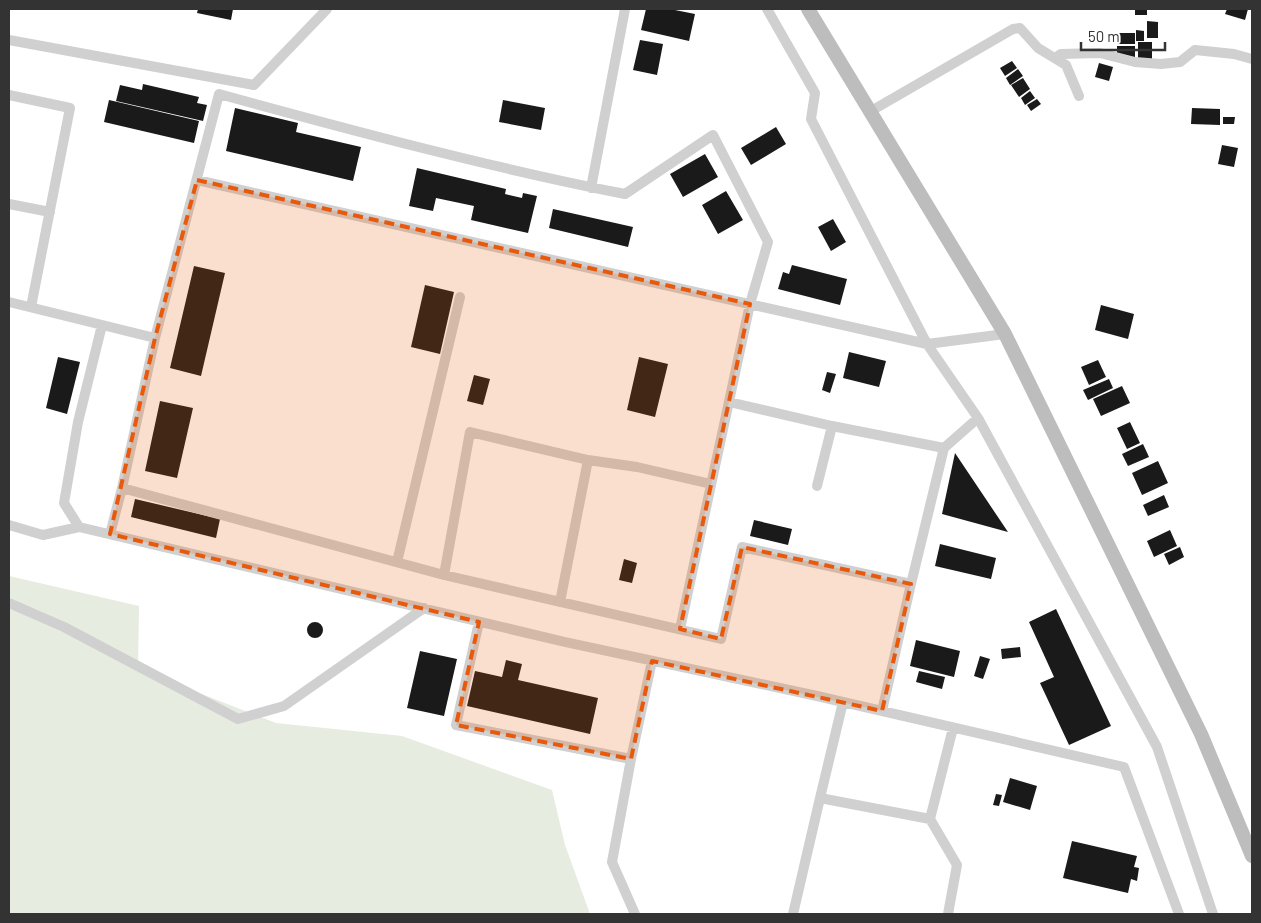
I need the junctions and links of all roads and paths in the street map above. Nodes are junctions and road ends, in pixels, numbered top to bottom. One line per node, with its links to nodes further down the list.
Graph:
1 (327, 9): 5 (street)
2 (625, 9): 12 (street)
3 (767, 9): 22 (street)
4 (808, 9): 10 (street)
5 (9, 40)
6 (1055, 58): 7 (street); 9 (street); 10 (street)
7 (1252, 59)
8 (9, 96): 14 (street)
9 (1079, 96)
10 (871, 111): 20 (street)
11 (197, 180): 12 (street); 17 (street); 21 (street)
12 (590, 188): 17 (street)
13 (9, 204): 14 (street)
14 (50, 212): 18 (street)
15 (460, 297): 34 (street)
16 (9, 302): 18 (street)
17 (750, 304): 22 (street); 23 (street)
18 (31, 307): 19 (street)
19 (102, 324): 21 (street); 32 (street)
20 (1005, 334): 22 (street); 49 (street)
21 (155, 338): 30 (street)
22 (927, 344): 24 (street)
23 (729, 402): 25 (street); 28 (street)
24 (978, 418): 26 (street); 54 (street)
25 (832, 426): 26 (street); 29 (street)
26 (944, 448): 36 (street)
27 (588, 460): 28 (street); 35 (street); 38 (street)
28 (712, 484): 41 (street)
29 (817, 486)
30 (122, 488): 33 (street); 34 (street)
31 (9, 525): 32 (street)
32 (79, 527): 33 (street)
33 (110, 534): 39 (street)
34 (397, 562): 35 (street)
35 (444, 575): 38 (street)
36 (911, 584): 41 (street); 44 (street)
37 (9, 602): 39 (street)
38 (560, 602): 41 (street)
39 (424, 608): 40 (street)
40 (480, 622): 42 (street); 46 (street)
41 (680, 630)
42 (652, 662): 43 (street); 46 (street)
43 (843, 702): 44 (street); 47 (street)
44 (882, 711): 45 (street)
45 (953, 728): 48 (street); 53 (street)
46 (632, 760): 50 (street)
47 (820, 798): 48 (street); 51 (street)
48 (930, 819): 52 (street)
49 (1252, 856)
50 (635, 914)
51 (793, 914)
52 (948, 914)
53 (1179, 914)
54 (1213, 914)

